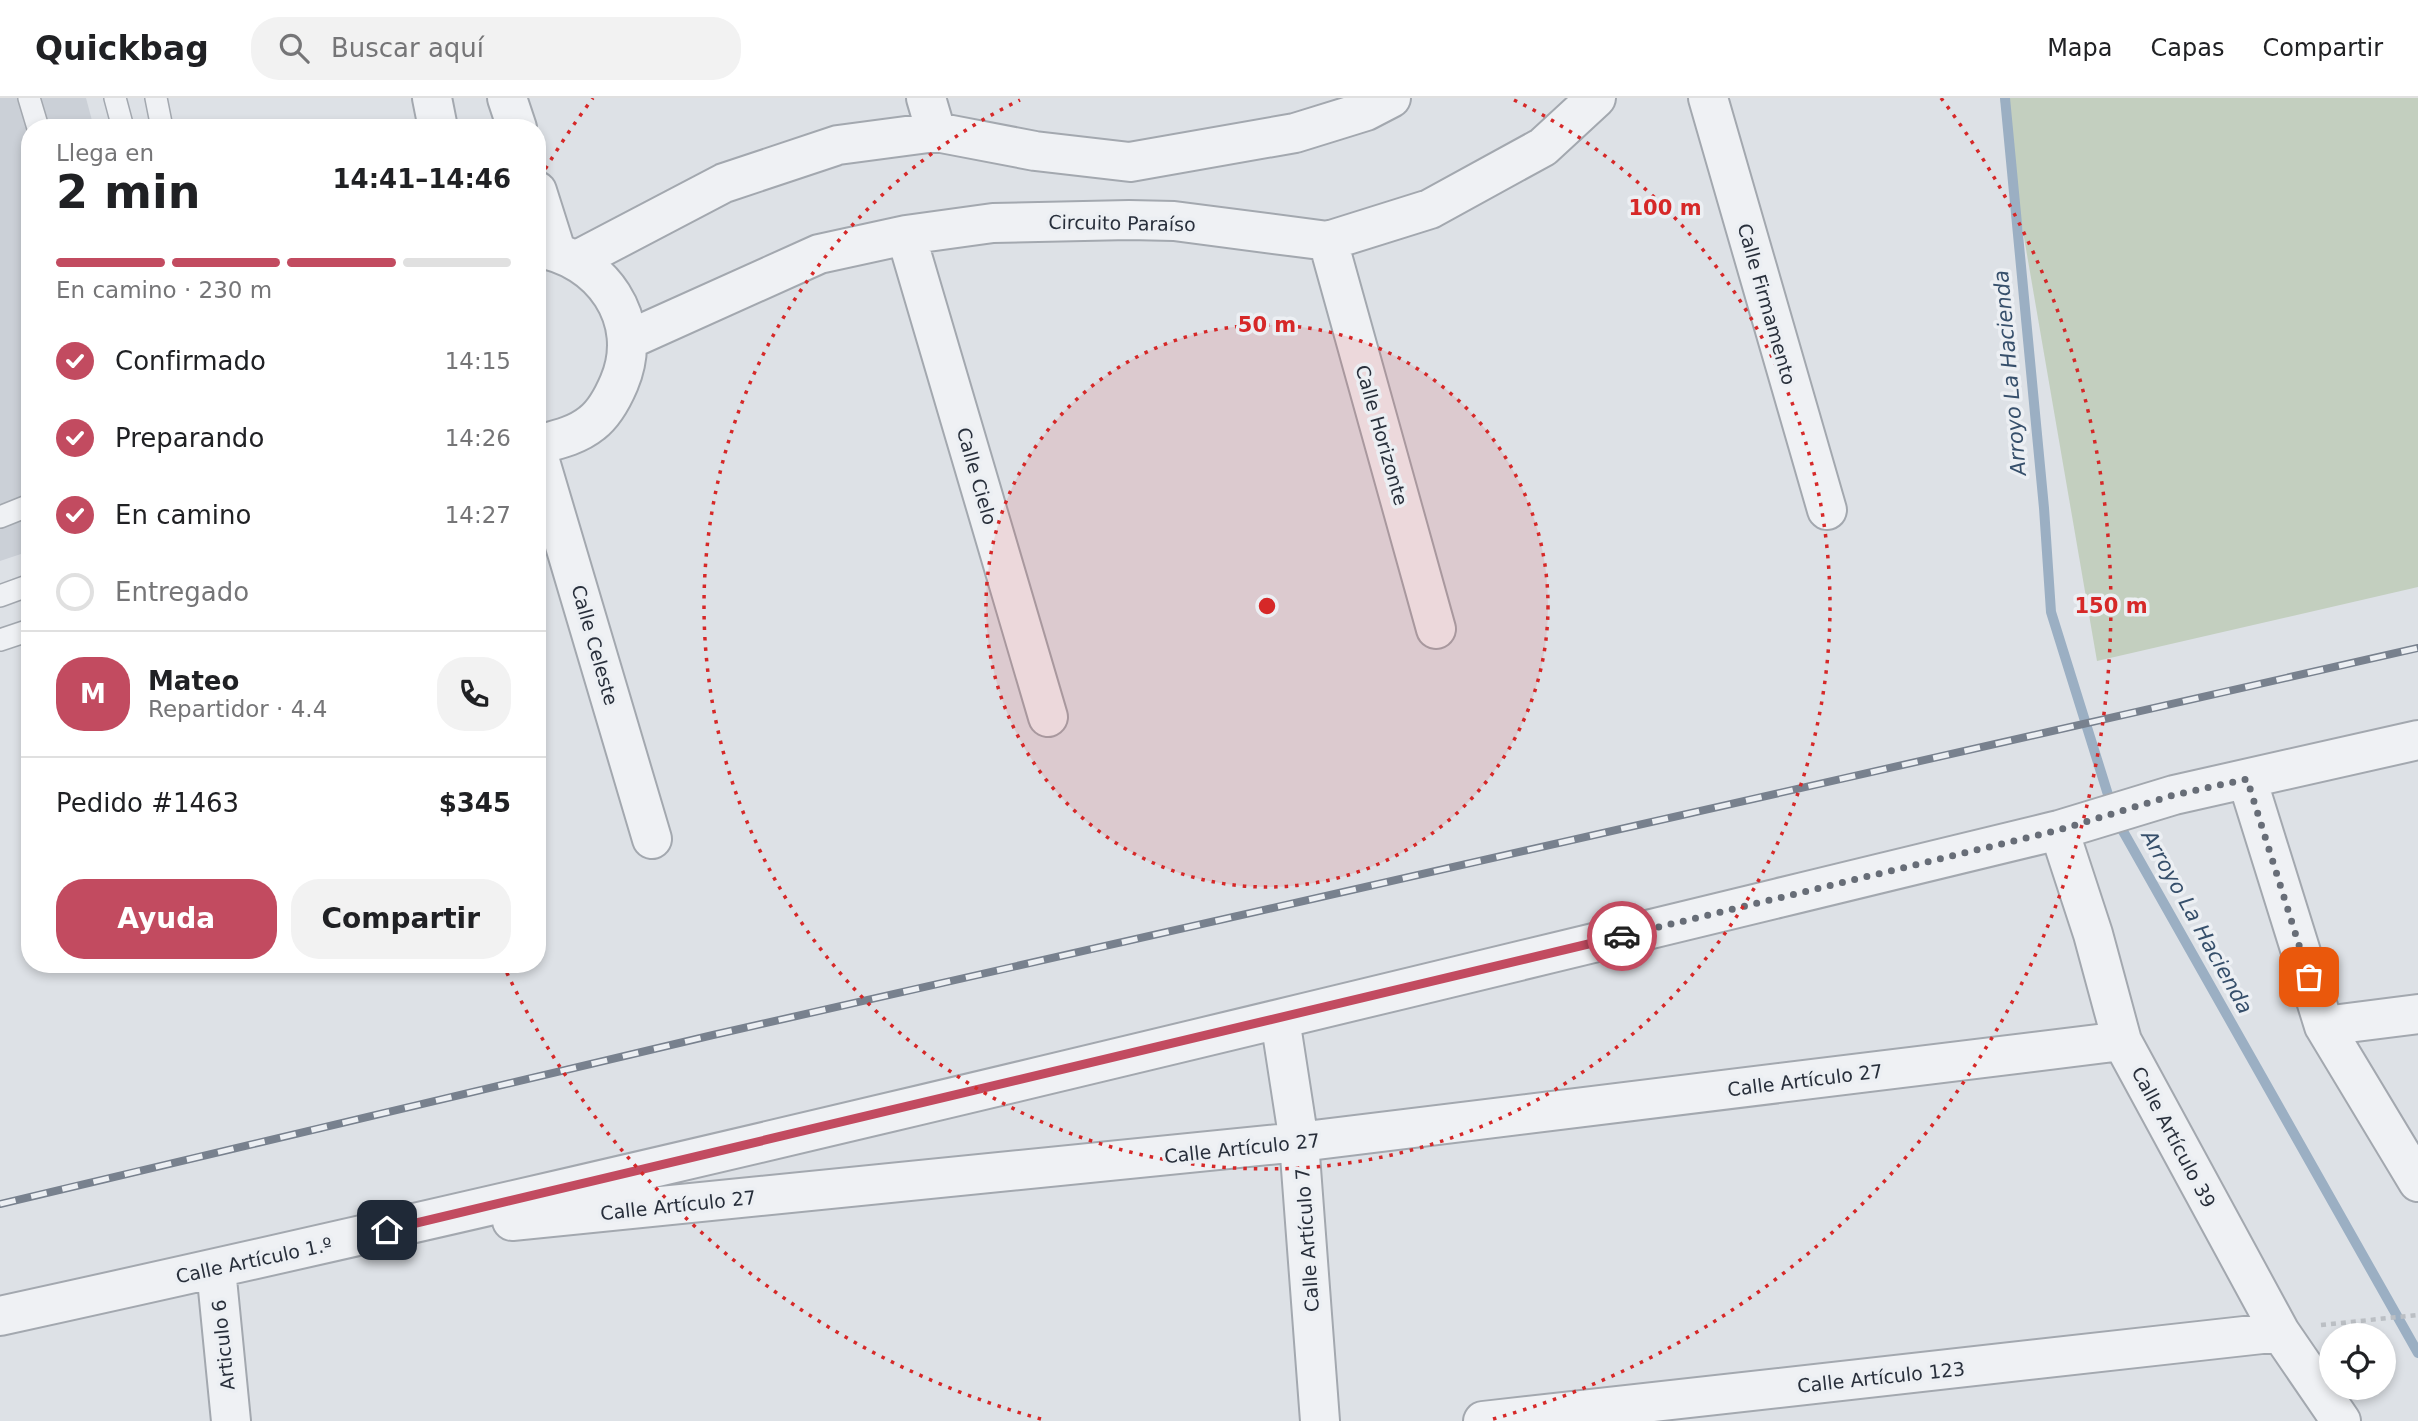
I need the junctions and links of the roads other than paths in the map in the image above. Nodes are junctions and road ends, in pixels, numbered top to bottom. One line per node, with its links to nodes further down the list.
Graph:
1 (29, 98): 10 (lane)
2 (115, 98): 11 (lane)
3 (156, 98): 12 (lane)
4 (432, 98): 13 (street)
5 (508, 98): 14 (street)
6 (1596, 98): 19 (street, Circuito Paraíso)
7 (1707, 98): 25 (street, Calle Firmamento)
8 (1373, 102): 15 (street)
9 (931, 115): 15 (street); 20 (street)
10 (35, 119)
11 (121, 119)
12 (160, 119)
13 (436, 119)
14 (514, 119)
15 (1130, 162): 17 (street)
16 (546, 219): 20 (street)
17 (1129, 220): 18 (street, Circuito Paraíso); 19 (street, Circuito Paraíso)
18 (906, 235): 21 (street, Circuito Paraíso); 32 (street, Calle Cielo)
19 (1328, 241): 29 (street, Calle Horizonte)
20 (557, 253): 21 (street)
21 (628, 340): 22 (street)
22 (546, 443)
23 (546, 481): 36 (street, Calle Celeste)
24 (21, 509): 26 (lane)
25 (1827, 510)
26 (0, 517)
27 (21, 588): 28 (lane)
28 (0, 596)
29 (1436, 629)
30 (21, 633): 31 (lane)
31 (0, 640)
32 (1048, 717)
33 (2418, 740): 34 (street, Calle Artículo 1.º)
34 (2247, 779): 35 (street, Calle Artículo 1.º); 39 (street)
35 (2076, 825): 38 (street, Calle Artículo 1.º); 40 (street, Calle Artículo 39)
36 (652, 839)
37 (2418, 1014): 39 (street)
38 (1280, 1019): 41 (street, Calle Artículo 7); 43 (street, Calle Artículo 1.º)
39 (2325, 1026): 42 (street)
40 (2122, 1041): 41 (street, Calle Artículo 27); 46 (street, Calle Artículo 39)
41 (1299, 1142): 43 (street, Calle Artículo 27); 48 (street, Calle Artículo 7)
42 (2418, 1182)
43 (360, 1237): 44 (street, Calle Artículo 1.º)
44 (216, 1269): 45 (street, Calle Artículo 1.º); 47 (street, Articulo 6)
45 (0, 1316)
46 (2296, 1329): 49 (street, Calle Artículo 123); 50 (street, Calle Artículo 39)
47 (230, 1421)
48 (1320, 1421)
49 (1483, 1421)
50 (2341, 1421)

